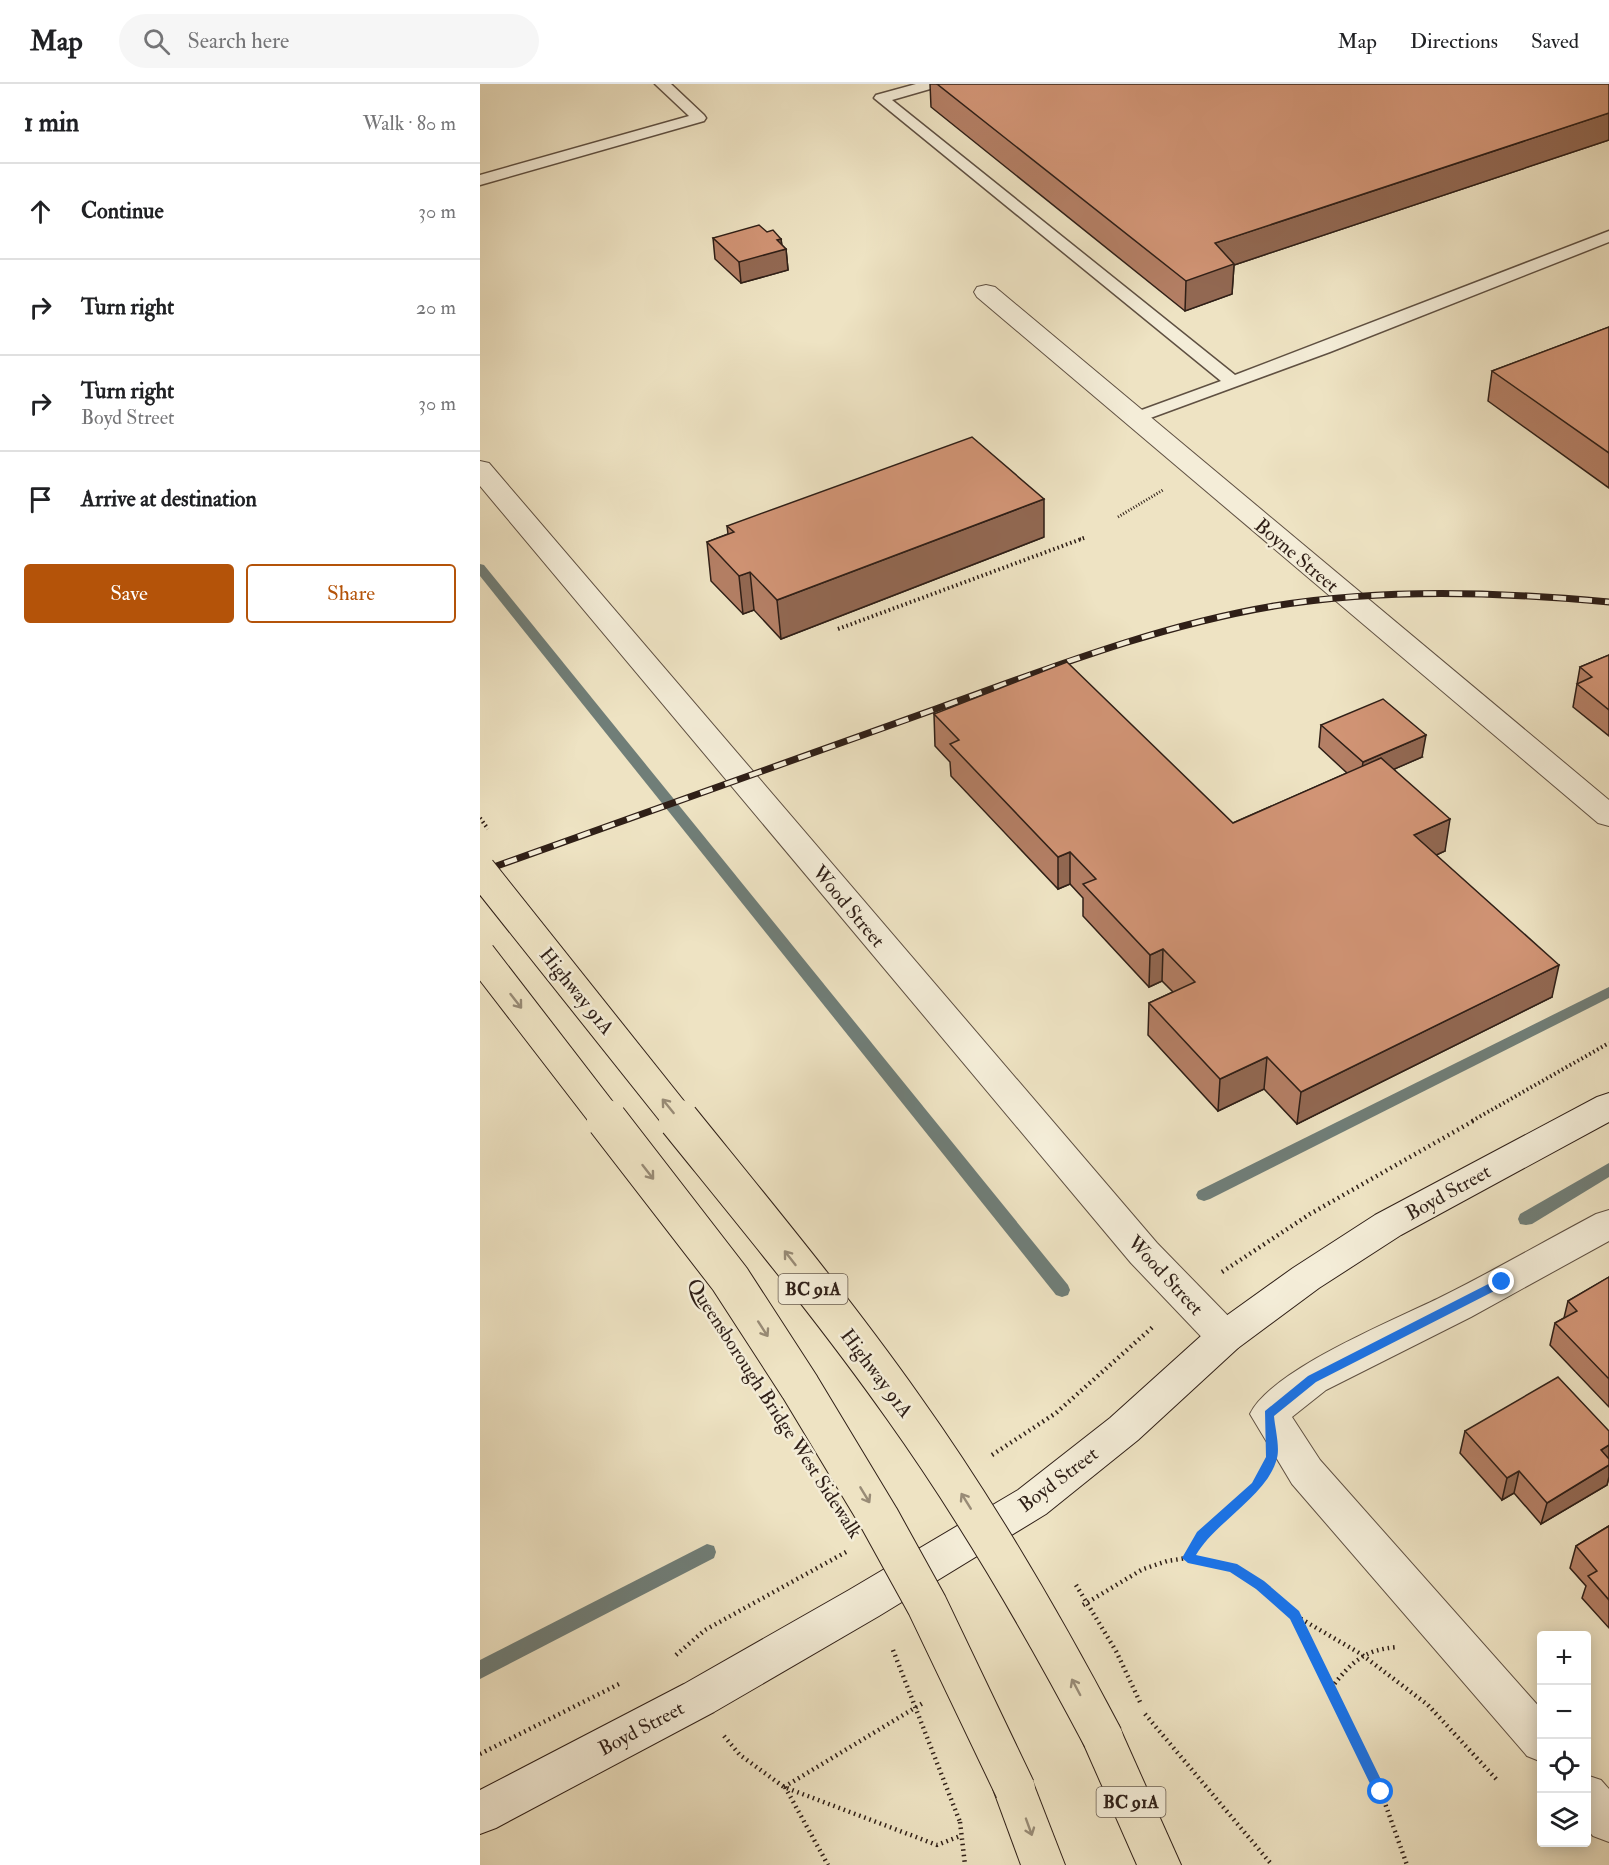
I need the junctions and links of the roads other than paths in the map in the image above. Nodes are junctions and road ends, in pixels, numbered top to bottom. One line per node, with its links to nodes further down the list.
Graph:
1 (687, 84): 3 (lane)
2 (932, 84): 7 (lane)
3 (665, 87): 4 (lane)
4 (480, 180)
5 (1609, 236): 7 (lane)
6 (986, 292): 8 (street, Boyne Street)
7 (1233, 382): 8 (lane)
8 (1134, 419): 10 (street, Boyne Street)
9 (480, 469): 15 (street, Wood Street)
10 (1609, 816)
11 (480, 870): 21 (highway, Highway 91A / BC 91A, one-way to 11, bridge)
12 (480, 955): 20 (highway, BC 91A, one-way to 20, bridge)
13 (1609, 1106): 15 (street, Boyd Street)
14 (1609, 1224): 16 (street)
15 (1225, 1338): 18 (street, Boyd Street)
16 (1539, 1739)
17 (1591, 1800): 19 (street)
18 (480, 1814)
19 (1609, 1821)
20 (1042, 1865)
21 (1159, 1865)

